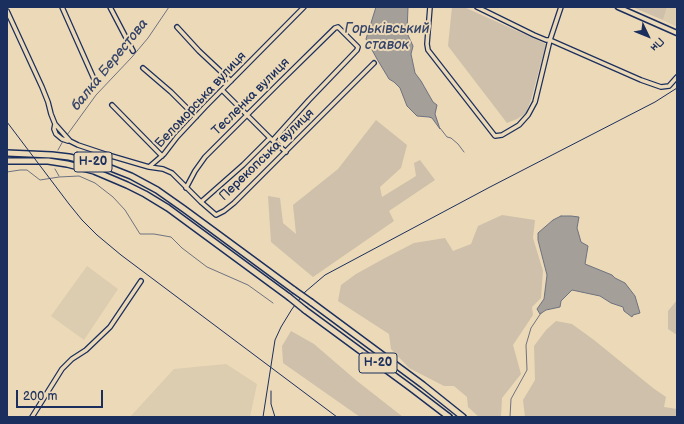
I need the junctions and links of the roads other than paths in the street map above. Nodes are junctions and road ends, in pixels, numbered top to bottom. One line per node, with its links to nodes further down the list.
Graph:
1 (62, 7): 16 (street)
2 (110, 7): 12 (street)
3 (304, 7): 17 (street, Беломорська вулиця)
4 (430, 7): 11 (street)
5 (477, 7): 11 (street)
6 (561, 7): 11 (street)
7 (618, 7): 10 (street)
8 (7, 11): 25 (street)
9 (177, 27): 17 (street)
10 (677, 33)
11 (550, 40): 15 (street)
12 (133, 51)
13 (374, 63): 23 (street, Перекопська вулиця)
14 (143, 68): 21 (street)
15 (677, 77)
16 (94, 79)
17 (231, 81): 18 (street, Беломорська вулиця)
18 (222, 90): 20 (street); 21 (street, Беломорська вулиця)
19 (112, 105): 26 (street)
20 (246, 116): 22 (street); 22 (street, Тесленка вулиця); 32 (street, Тесленка вулиця)
21 (196, 117): 26 (street, Беломорська вулиця)
22 (271, 139): 23 (street); 33 (street)
23 (286, 152): 33 (street, Перекопська вулиця)
24 (7, 153): 28 (main road, Н-20)
25 (108, 155): 28 (street); 29 (street)
26 (162, 156): 29 (street, Беломорська вулиця)
27 (7, 161): 31 (main road, Н-20)
28 (103, 165): 30 (main road, Н-20)
29 (148, 166): 32 (street, Перекопська вулиця)
30 (131, 176): 31 (main road); 37 (main road, Н-20, bridge)
31 (127, 185): 36 (main road, Н-20, bridge)
32 (186, 188): 33 (street, Перекопська вулиця)
33 (201, 202)
34 (141, 281): 35 (street)
35 (32, 417)
36 (449, 417)
37 (463, 417)

